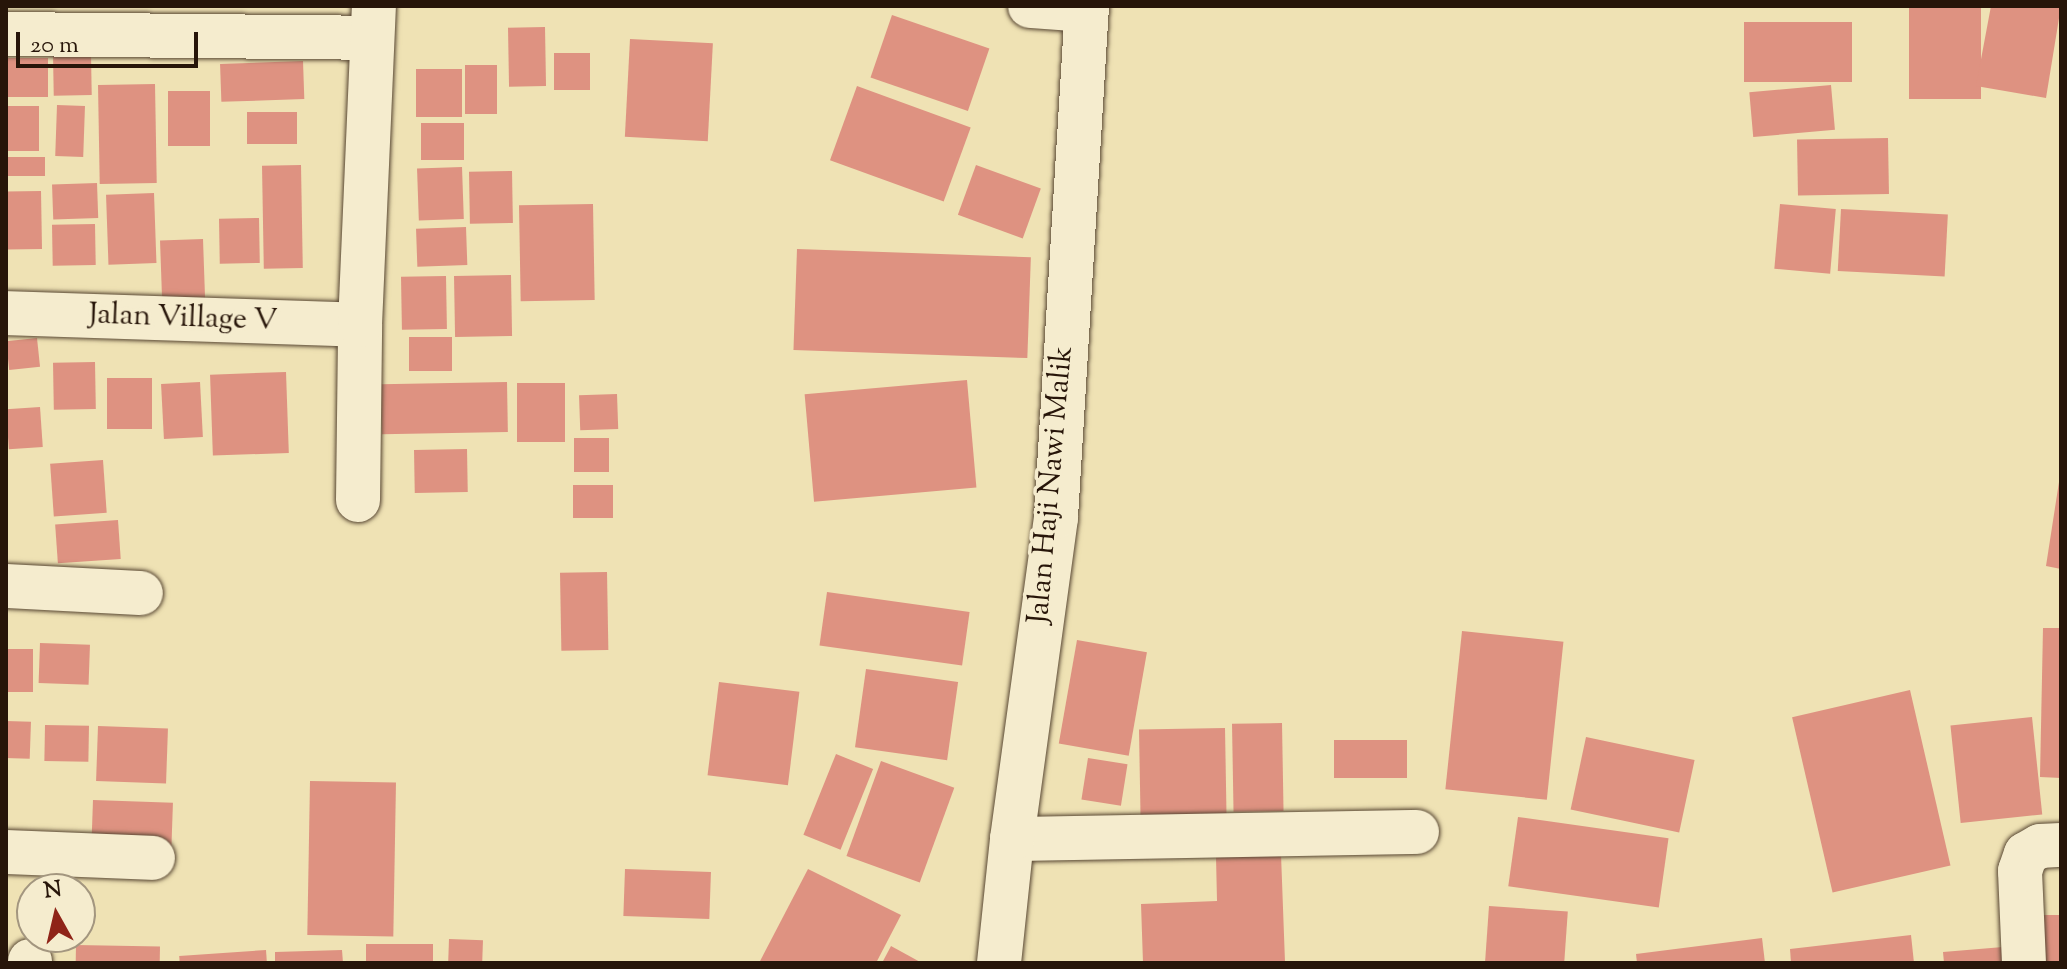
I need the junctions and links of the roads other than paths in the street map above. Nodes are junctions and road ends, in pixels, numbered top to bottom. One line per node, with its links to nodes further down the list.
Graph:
1 (1030, 6): 2 (street)
2 (1086, 8): 11 (street, Jalan Haji Nawi Malik)
3 (373, 22): 4 (street); 6 (street)
4 (6, 34)
5 (6, 313): 6 (street, Jalan Village V)
6 (360, 325): 7 (street)
7 (358, 500)
8 (6, 586): 9 (street)
9 (141, 593)
10 (1417, 832): 11 (street)
11 (1012, 839): 15 (street, Jalan Haji Nawi Malik)
12 (2061, 845): 16 (street)
13 (6, 852): 14 (street)
14 (153, 858)
15 (999, 963)
16 (2024, 963)

